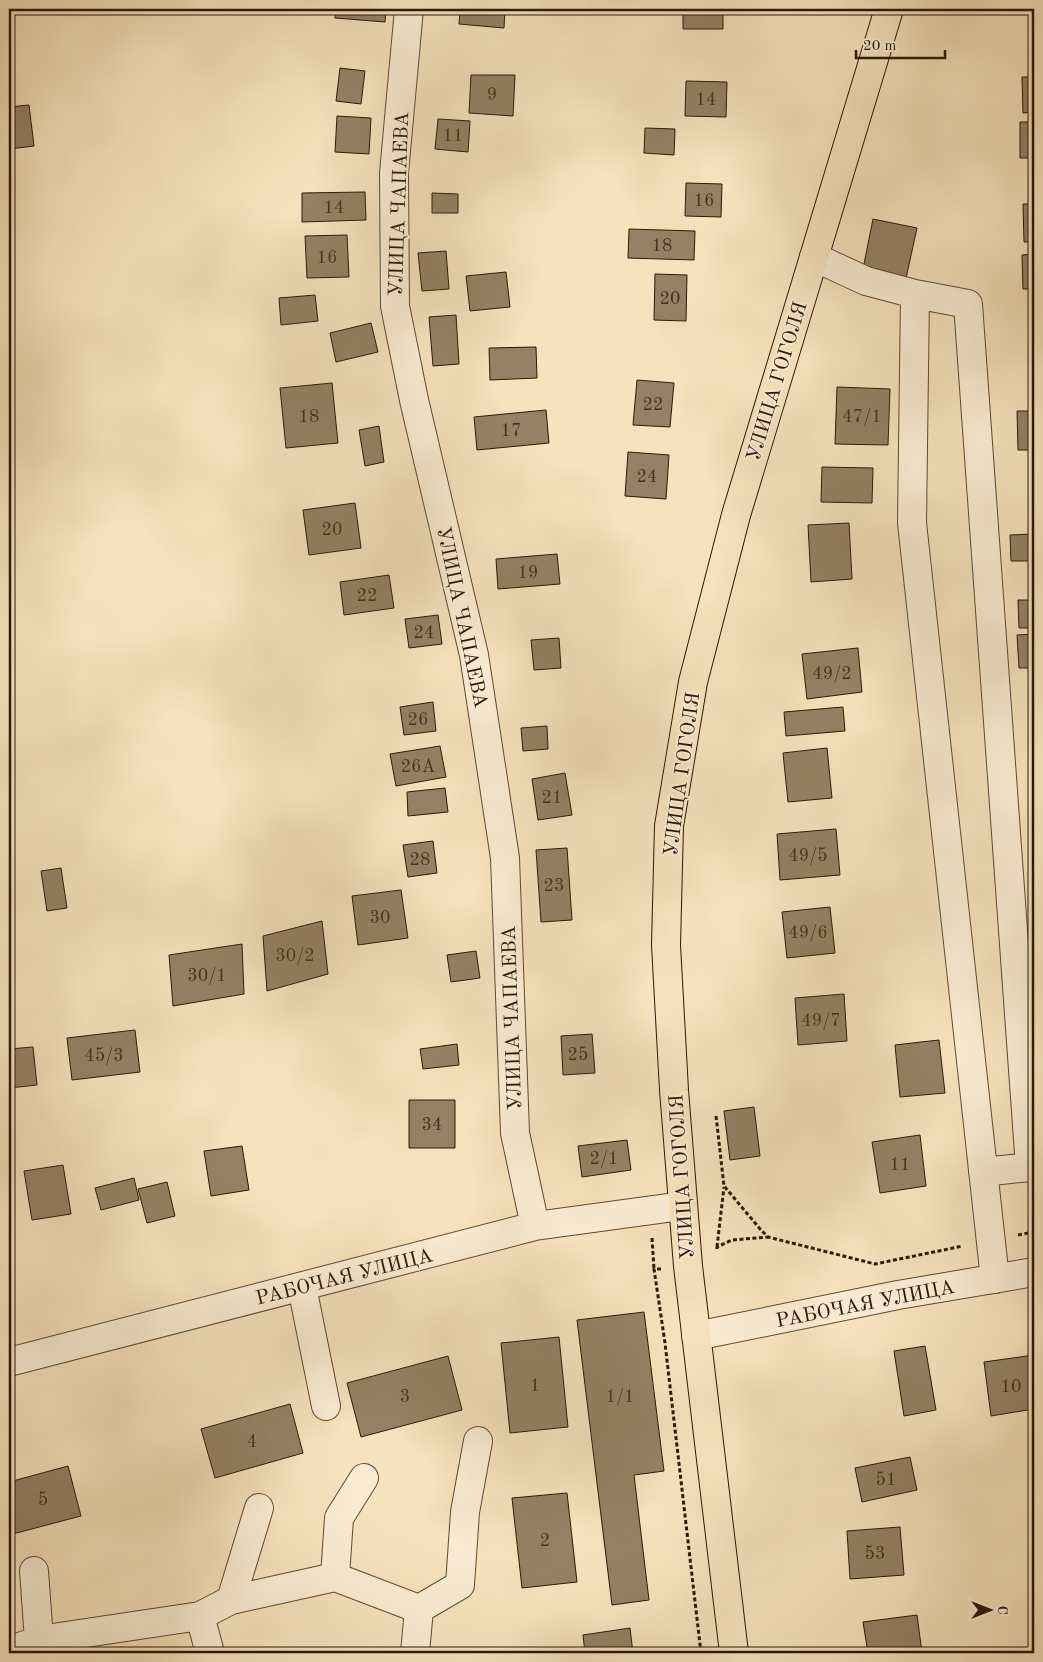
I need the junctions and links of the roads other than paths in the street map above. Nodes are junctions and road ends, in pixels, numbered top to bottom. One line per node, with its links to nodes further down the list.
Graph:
1 (409, 9): 7 (street, УЛИЦА ЧАПАЕВА)
2 (889, 9): 3 (main road, УЛИЦА ГОГОЛЯ)
3 (814, 257): 4 (street); 6 (main road, УЛИЦА ГОГОЛЯ)
4 (915, 294): 5 (street); 5 (street)
5 (983, 1172): 9 (street)
6 (682, 1206): 7 (street, РАБОЧАЯ УЛИЦА); 11 (main road, УЛИЦА ГОГОЛЯ)
7 (535, 1226): 10 (street, РАБОЧАЯ УЛИЦА)
8 (1034, 1272): 9 (street, РАБОЧАЯ УЛИЦА)
9 (995, 1279): 11 (street, РАБОЧАЯ УЛИЦА)
10 (302, 1287): 12 (street, РАБОЧАЯ УЛИЦА); 13 (street)
11 (696, 1336): 26 (main road, УЛИЦА ГОГОЛЯ)
12 (9, 1362)
13 (326, 1406)
14 (478, 1441): 20 (street)
15 (364, 1478): 18 (street)
16 (259, 1508): 19 (street)
17 (34, 1571): 22 (street)
18 (335, 1577): 19 (street); 20 (street)
19 (231, 1600): 21 (street)
20 (419, 1609): 25 (street)
21 (200, 1616): 22 (street); 24 (street)
22 (39, 1640): 23 (street)
23 (9, 1651)
24 (210, 1653)
25 (414, 1653)
26 (734, 1653)

